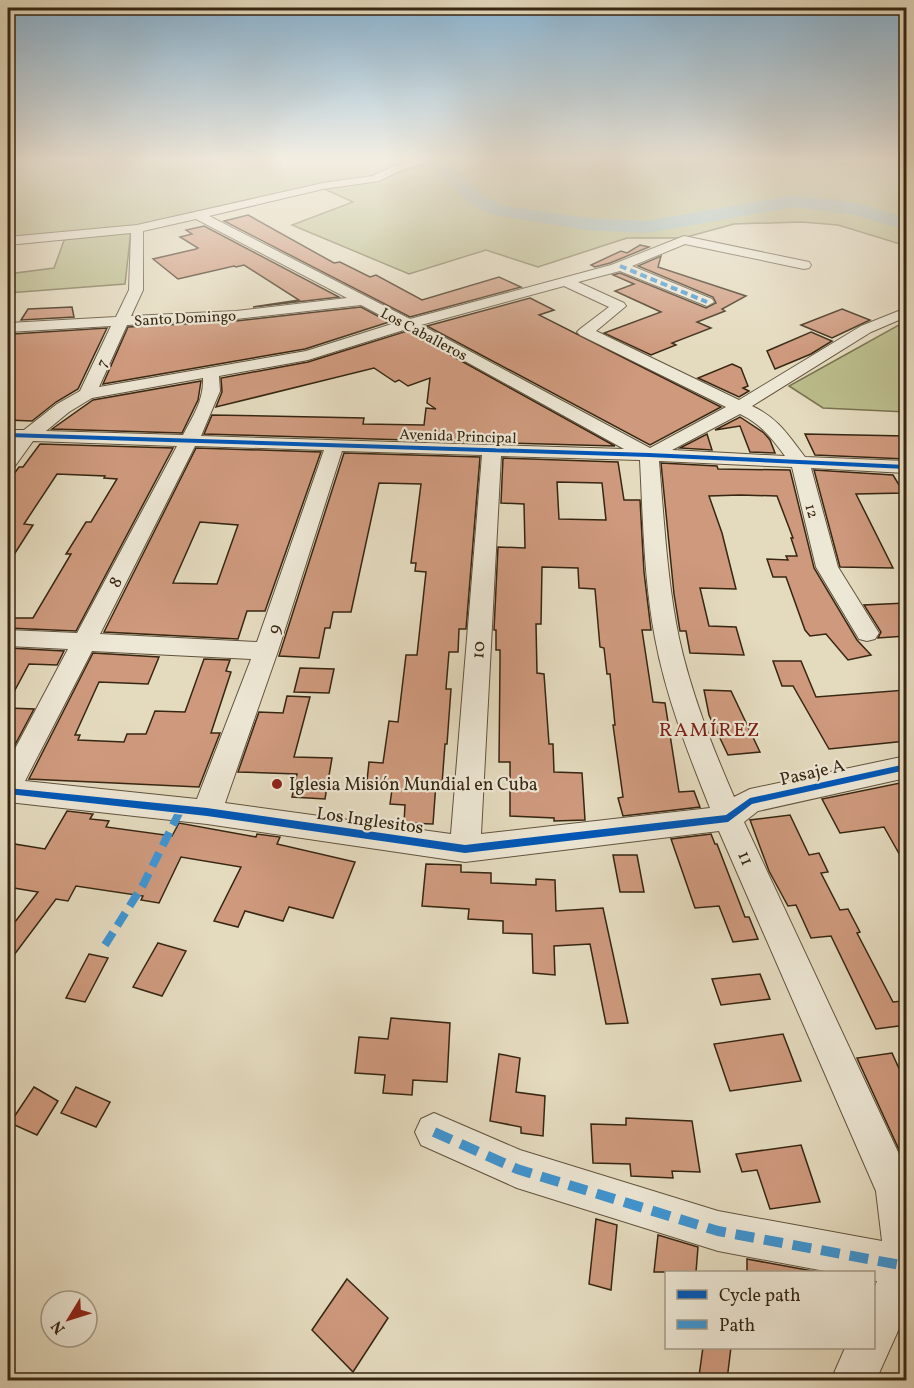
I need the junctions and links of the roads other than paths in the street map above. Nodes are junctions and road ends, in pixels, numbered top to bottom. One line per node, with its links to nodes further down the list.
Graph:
1 (164, 223): 3 (street)
2 (213, 223): 8 (street, Los Caballeros)
3 (137, 229): 4 (street); 11 (street, 7)
4 (8, 241)
5 (804, 265): 6 (street)
6 (620, 266): 7 (street); 9 (street)
7 (566, 282): 12 (street); 16 (street, 12)
8 (361, 301): 11 (street, Santo Domingo); 12 (street, Los Caballeros)
9 (707, 302)
10 (906, 312): 16 (street)
11 (122, 322): 13 (street, Santo Domingo); 15 (street, 7)
12 (408, 324): 14 (street); 22 (street, Los Caballeros)
13 (8, 327)
14 (211, 374): 15 (street); 19 (street, 8)
15 (87, 394): 18 (street)
16 (740, 407): 22 (street); 24 (street, 12)
17 (8, 435): 18 (street, Avenida Principal)
18 (28, 436): 19 (street, Avenida Principal); 23 (street)
19 (189, 440): 20 (street, Avenida Principal); 28 (street, 8)
20 (335, 444): 21 (street, Avenida Principal); 29 (street, 9)
21 (492, 451): 22 (street, Avenida Principal); 34 (street, 10)
22 (649, 455): 24 (street, Avenida Principal); 33 (street, 11)
23 (8, 462)
24 (800, 462): 25 (street, Avenida Principal); 26 (street, 12)
25 (906, 467)
26 (867, 633)
27 (8, 638): 28 (street)
28 (83, 641): 29 (street); 31 (street, 8)
29 (266, 651): 32 (street, 9)
30 (906, 767): 33 (street, Pasaje A)
31 (8, 789): 32 (street, Los Inglesitos)
32 (207, 812): 34 (street, Los Inglesitos)
33 (728, 818): 34 (street, Los Inglesitos); 36 (street, 11)
34 (465, 849)
35 (434, 1132): 37 (street)
36 (901, 1190): 37 (street, 11)
37 (906, 1260): 38 (street)
38 (875, 1332)
39 (867, 1349): 40 (street)
40 (853, 1380)

